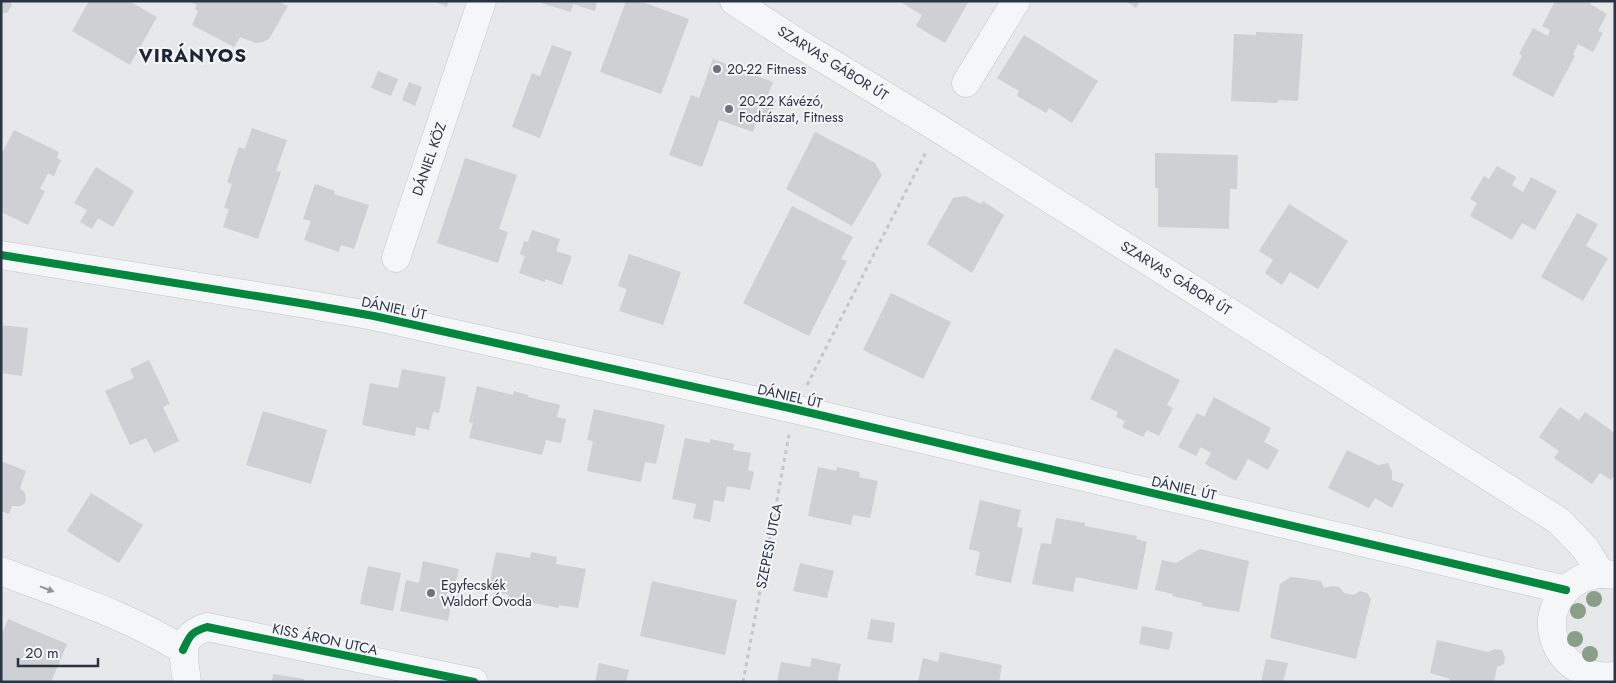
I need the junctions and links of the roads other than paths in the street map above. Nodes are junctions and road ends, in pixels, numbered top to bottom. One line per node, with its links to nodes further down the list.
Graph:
1 (482, 1): 6 (street, DÁNIEL KÖZ)
2 (734, 1): 8 (street, SZARVAS GÁBOR ÚT)
3 (1016, 1): 4 (street)
4 (966, 82)
5 (1, 255): 9 (street, DÁNIEL ÚT)
6 (396, 258)
7 (1, 571): 10 (street, one-way to 10)
8 (1608, 574): 9 (street)
9 (1566, 590): 11 (street)
10 (183, 650): 13 (street); 14 (street, KISS ÁRON UTCA)
11 (1565, 674): 12 (street)
12 (1615, 676)
13 (187, 682)
14 (474, 682)

